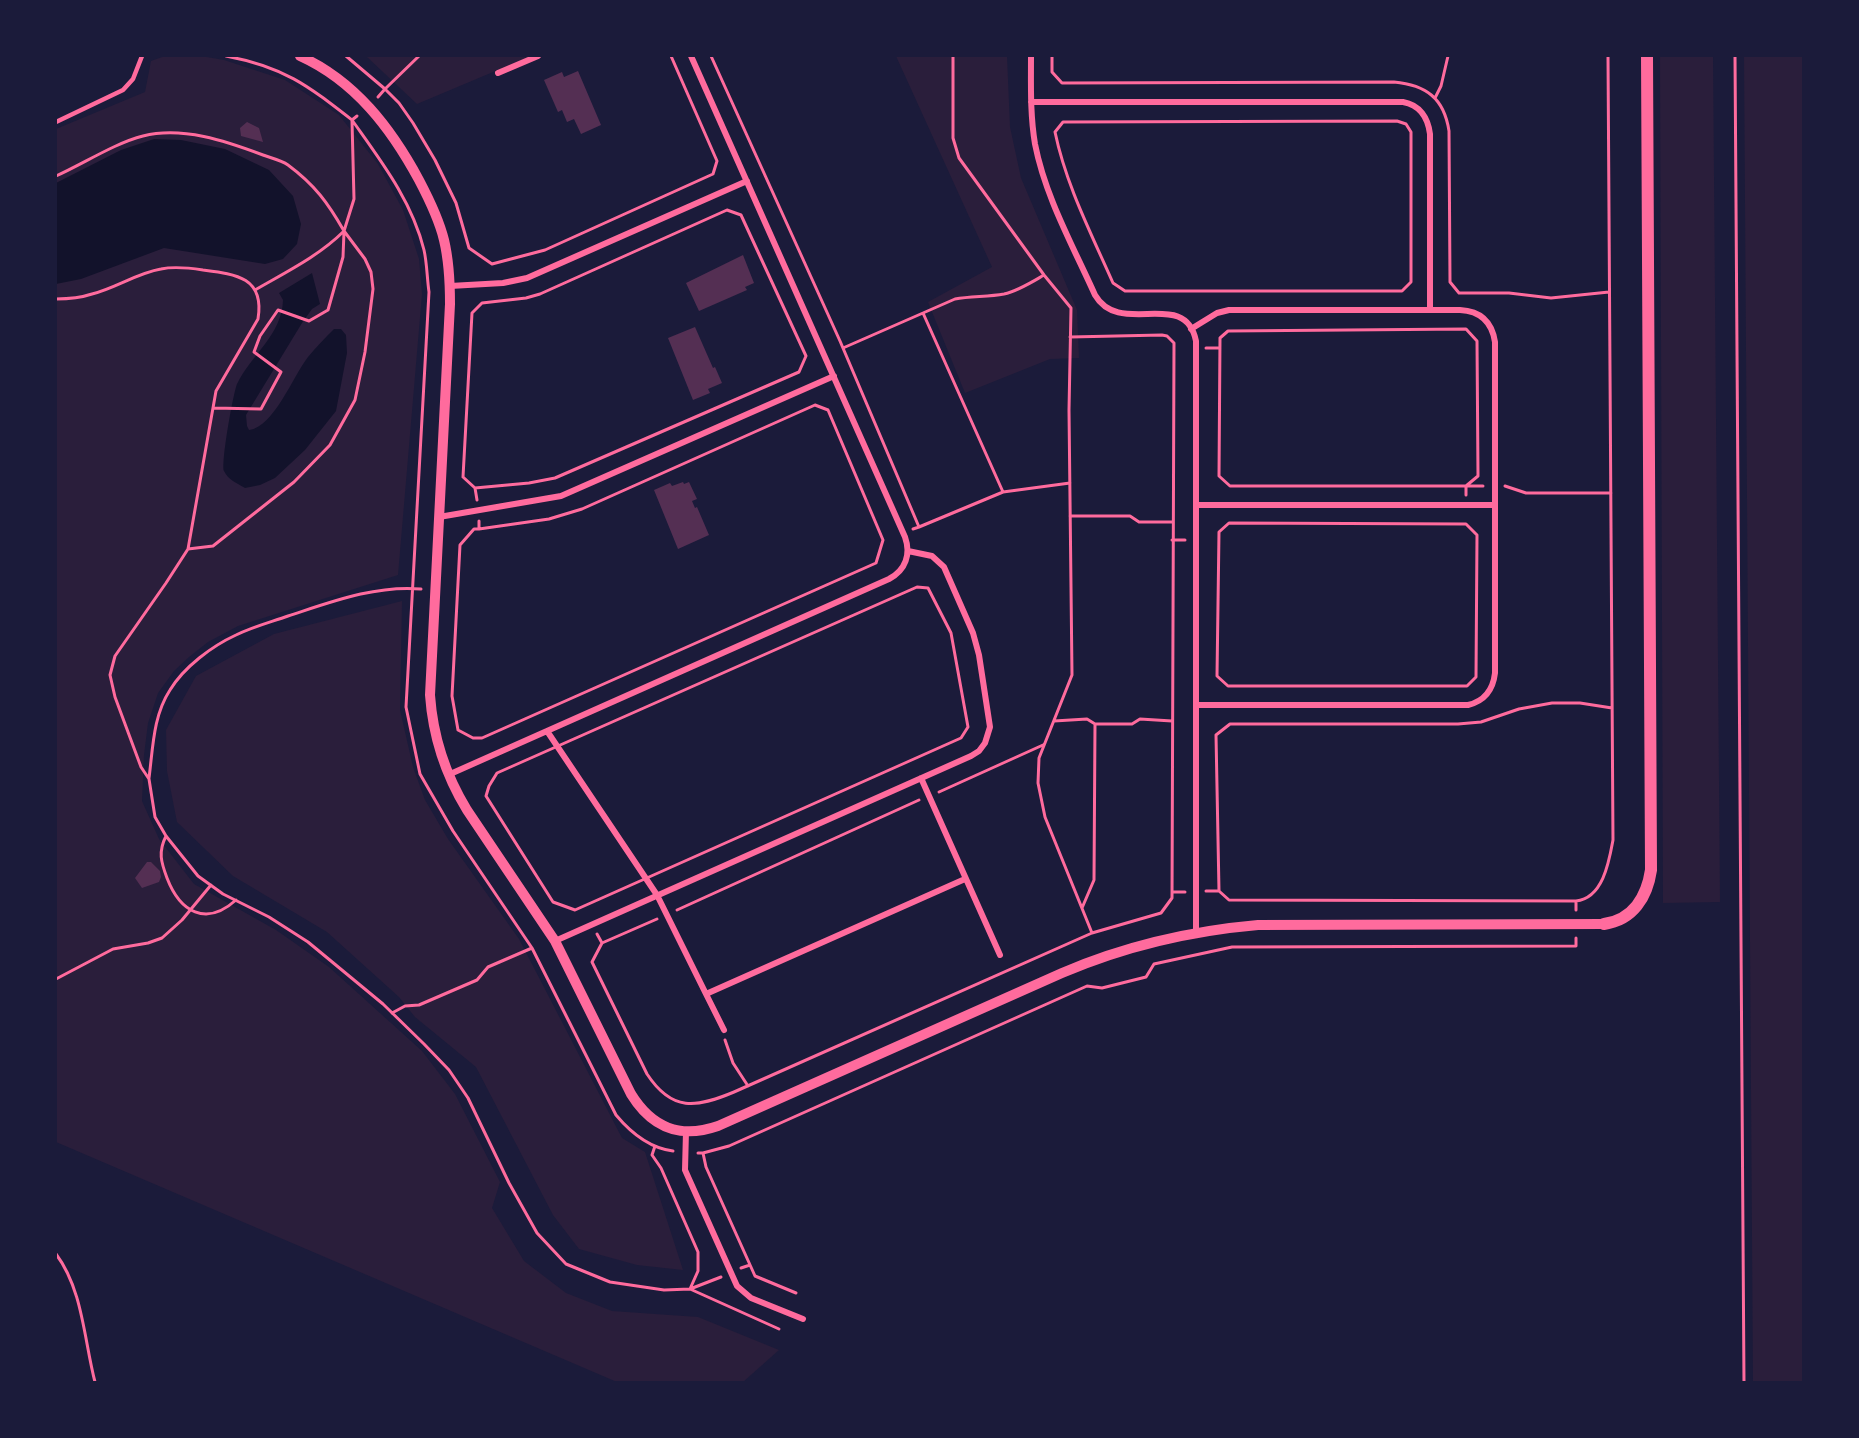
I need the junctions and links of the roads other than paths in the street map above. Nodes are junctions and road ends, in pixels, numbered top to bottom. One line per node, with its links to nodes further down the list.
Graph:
1 (142, 56): 9 (lane)
2 (300, 56): 11 (street)
3 (538, 56): 7 (street)
4 (691, 56): 10 (street)
5 (1030, 56): 8 (street)
6 (1647, 56): 25 (main road)
7 (498, 73)
8 (1031, 102): 12 (street); 13 (street)
9 (56, 122)
10 (747, 181): 11 (street); 14 (street)
11 (450, 286): 17 (street)
12 (1430, 310): 13 (street); 16 (street)
13 (1191, 329): 15 (street)
14 (834, 376): 17 (street); 18 (street)
15 (1196, 505): 16 (street); 19 (street)
16 (1495, 505): 19 (street)
17 (439, 517): 21 (street)
18 (908, 551): 20 (street); 22 (street)
19 (1196, 705): 26 (street)
20 (547, 731): 21 (street); 24 (street)
21 (448, 775): 27 (street)
22 (921, 778): 23 (street); 24 (street)
23 (965, 879): 28 (street); 29 (street)
24 (657, 896): 27 (street); 29 (street)
25 (1604, 924): 26 (street)
26 (1196, 932): 31 (street)
27 (555, 941): 31 (street)
28 (1000, 955)
29 (706, 994): 30 (street)
30 (724, 1030)
31 (686, 1131): 32 (street)
32 (803, 1319)

